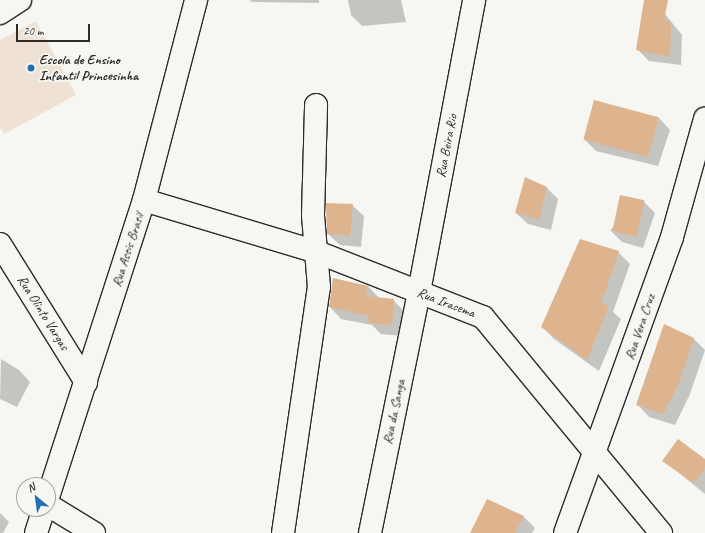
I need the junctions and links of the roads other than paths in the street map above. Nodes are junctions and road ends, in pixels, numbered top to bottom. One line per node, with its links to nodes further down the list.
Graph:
1 (20, 0): 4 (street)
2 (196, 0): 7 (street, Rua Assis Brasil)
3 (474, 0): 10 (street, Rua Beira Rio)
4 (0, 13)
5 (316, 105): 9 (street)
6 (705, 119): 12 (street, Rua Vera Cruz)
7 (144, 200): 9 (street, Rua Iracema); 11 (street, Rua Assis Brasil)
8 (0, 244): 11 (street, Rua Olinto Vargas)
9 (317, 252): 10 (street, Rua Iracema); 18 (street)
10 (419, 292): 12 (street, Rua Iracema); 19 (street, Rua da Sanga)
11 (86, 382): 13 (street, Rua Assis Brasil)
12 (596, 452): 20 (street, Rua Vera Cruz); 21 (street, Rua Iracema)
13 (55, 477)
14 (56, 510): 17 (street)
15 (41, 517): 16 (street)
16 (36, 533)
17 (94, 533)
18 (283, 533)
19 (370, 533)
20 (565, 533)
21 (661, 533)

